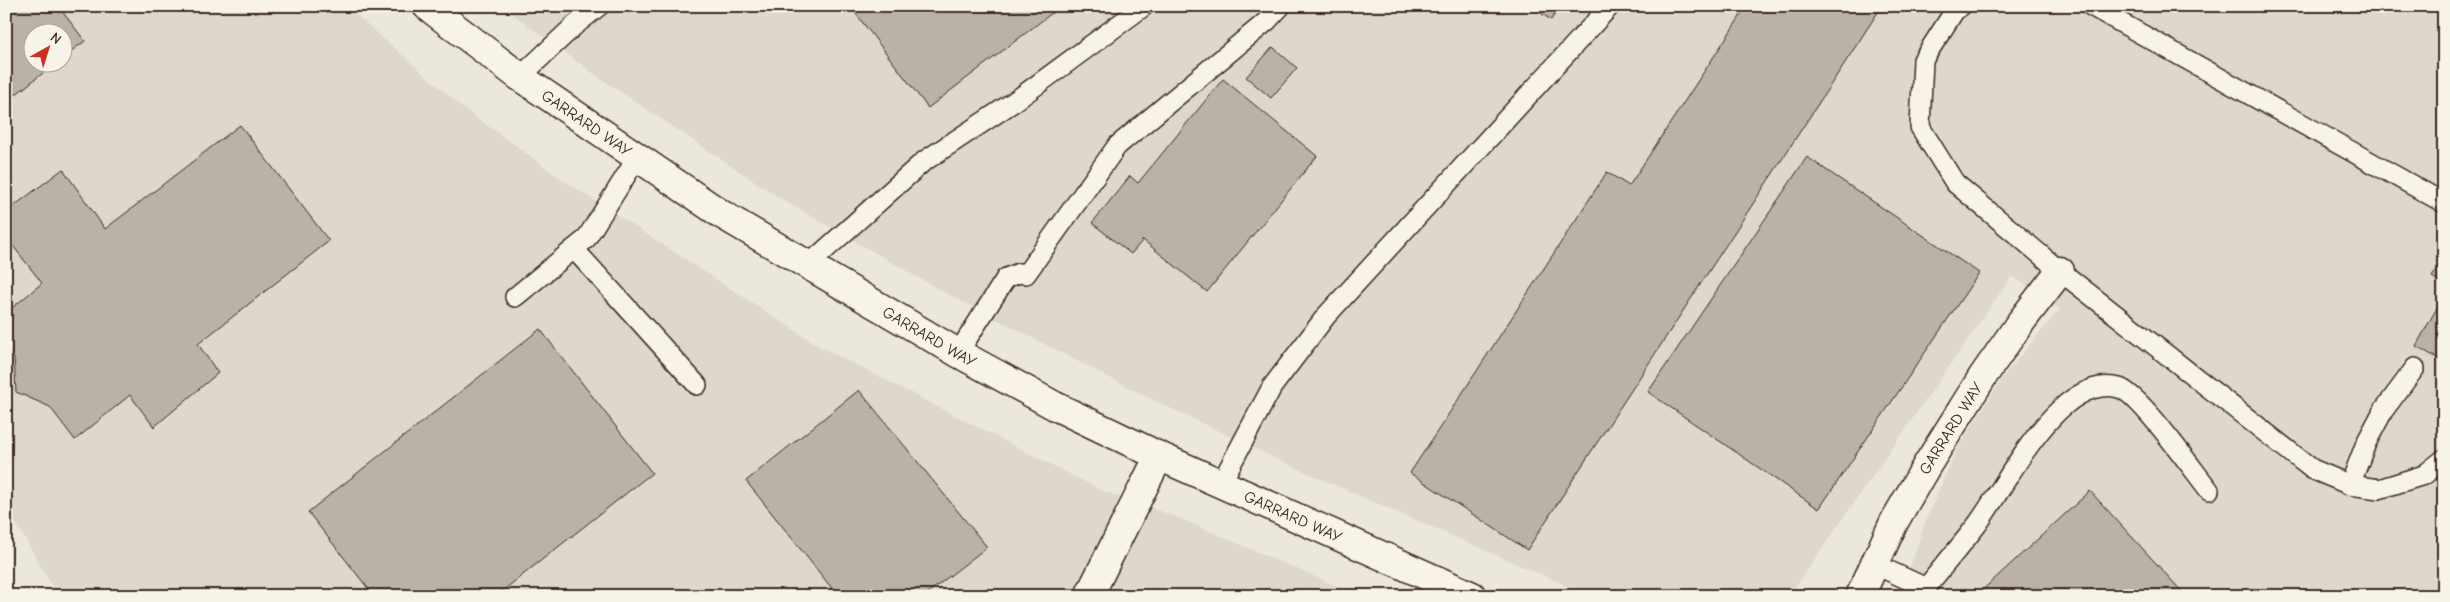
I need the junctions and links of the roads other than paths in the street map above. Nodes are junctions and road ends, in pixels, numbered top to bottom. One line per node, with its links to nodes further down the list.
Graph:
1 (426, 6): 8 (street, GARRARD WAY)
2 (599, 6): 8 (lane)
3 (1144, 6): 12 (lane)
4 (1281, 6): 15 (lane)
5 (1610, 6): 20 (lane)
6 (1962, 6): 13 (lane)
7 (2091, 6): 10 (lane)
8 (520, 77): 9 (street, GARRARD WAY)
9 (637, 158): 11 (lane); 12 (street, GARRARD WAY)
10 (2444, 204)
11 (574, 249): 14 (lane); 17 (lane)
12 (806, 266): 15 (street, GARRARD WAY)
13 (2060, 271): 21 (lane); 23 (street, GARRARD WAY)
14 (515, 297)
15 (958, 353): 18 (street, GARRARD WAY)
16 (2416, 368): 21 (lane)
17 (697, 385)
18 (1159, 456): 20 (street, GARRARD WAY); 25 (street)
19 (2444, 459): 21 (lane)
20 (1220, 485): 26 (street, GARRARD WAY)
21 (2350, 485)
22 (2209, 490): 24 (lane)
23 (1874, 564): 24 (lane); 27 (street, GARRARD WAY)
24 (1930, 592)
25 (1089, 596)
26 (1472, 596)
27 (1860, 596)

